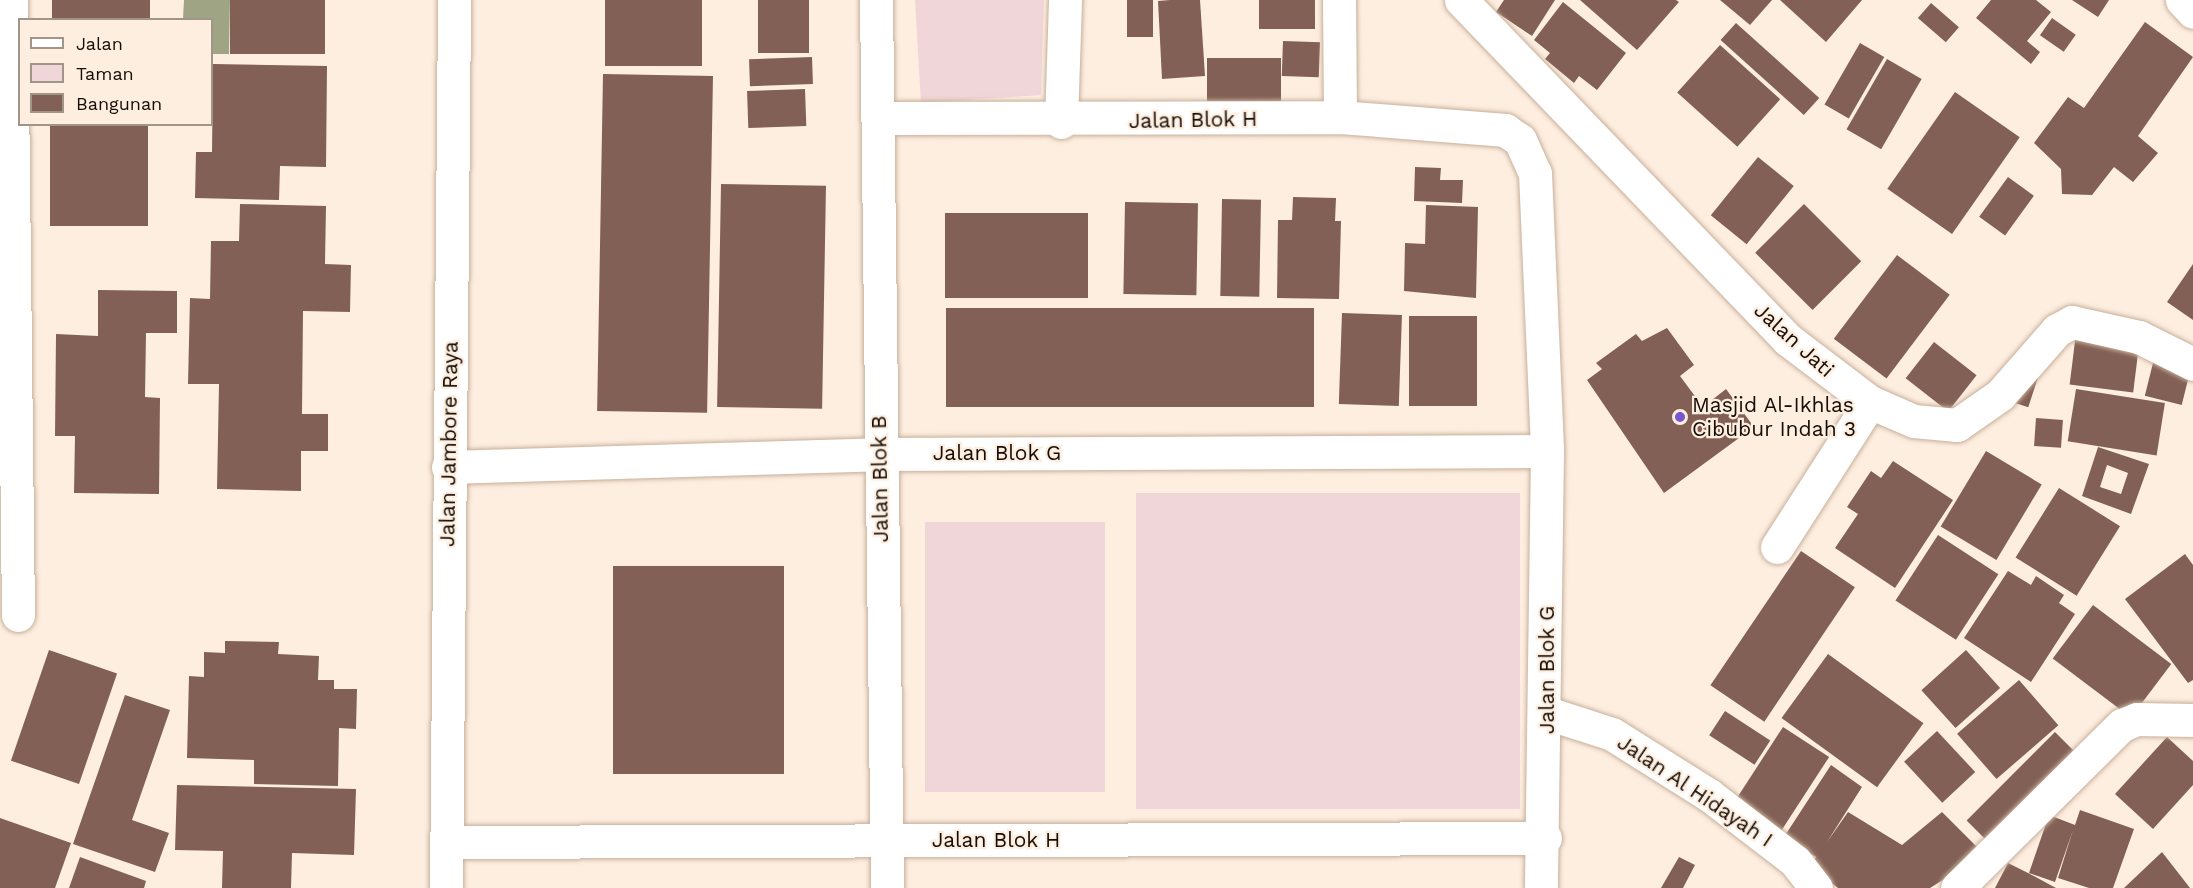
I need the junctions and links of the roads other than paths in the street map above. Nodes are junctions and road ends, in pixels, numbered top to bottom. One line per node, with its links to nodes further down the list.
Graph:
1 (12, 0): 9 (street)
2 (454, 0): 19 (street, Jalan Jambore Raya)
3 (876, 0): 11 (street, Jalan Blok B)
4 (1065, 0): 12 (street)
5 (1339, 0): 10 (street)
6 (1461, 0): 15 (street, Jalan Jati)
7 (2182, 0): 8 (street)
8 (2193, 12)
9 (7, 86): 18 (street)
10 (1340, 117): 12 (street, Jalan Blok H); 13 (street, Jalan Blok H)
11 (881, 118): 12 (street, Jalan Blok H); 17 (street, Jalan Blok B)
12 (1061, 122)
13 (1505, 130): 16 (street, Jalan Blok G)
14 (2193, 363): 15 (street, Jalan Jati)
15 (1870, 402): 20 (street)
16 (1547, 451): 17 (street, Jalan Blok G); 22 (street, Jalan Blok G)
17 (879, 454): 19 (street, Jalan Blok G); 25 (street, Jalan Blok B)
18 (9, 455): 21 (street)
19 (448, 467): 26 (street, Jalan Jambore Raya)
20 (1777, 547)
21 (18, 615)
22 (1547, 713): 24 (street, Jalan Blok G); 30 (street, Jalan Al Hidayah I)
23 (2193, 720): 31 (street)
24 (1545, 838): 25 (street, Jalan Blok H); 29 (street, Jalan Blok G)
25 (887, 840): 26 (street, Jalan Blok H); 28 (street, Jalan Blok B)
26 (446, 842): 27 (street, Jalan Jambore Raya)
27 (446, 888)
28 (887, 888)
29 (1541, 888)
30 (1816, 888)
31 (1958, 888)

